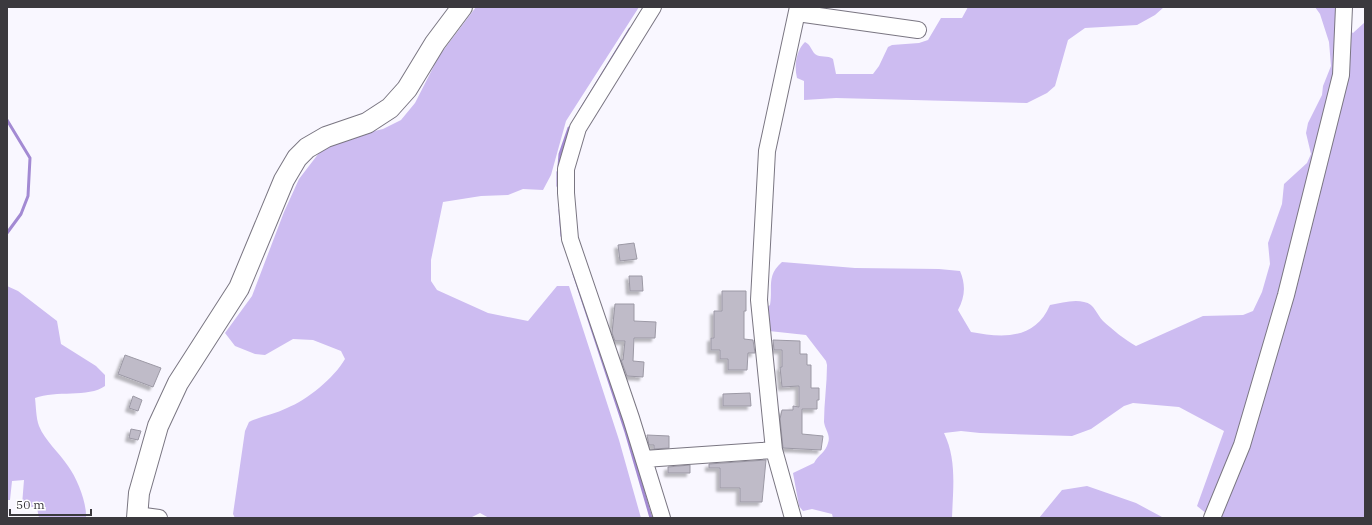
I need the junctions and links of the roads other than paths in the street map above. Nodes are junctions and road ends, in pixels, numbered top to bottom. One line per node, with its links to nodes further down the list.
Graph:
1 (462, 7): 8 (main road)
2 (653, 7): 7 (street)
3 (1344, 7): 12 (street)
4 (798, 10): 5 (street); 6 (street)
5 (918, 30)
6 (774, 450): 7 (street); 11 (street)
7 (644, 459): 10 (street)
8 (137, 517): 9 (street)
9 (159, 518)
10 (662, 518)
11 (792, 518)
12 (1212, 518)

